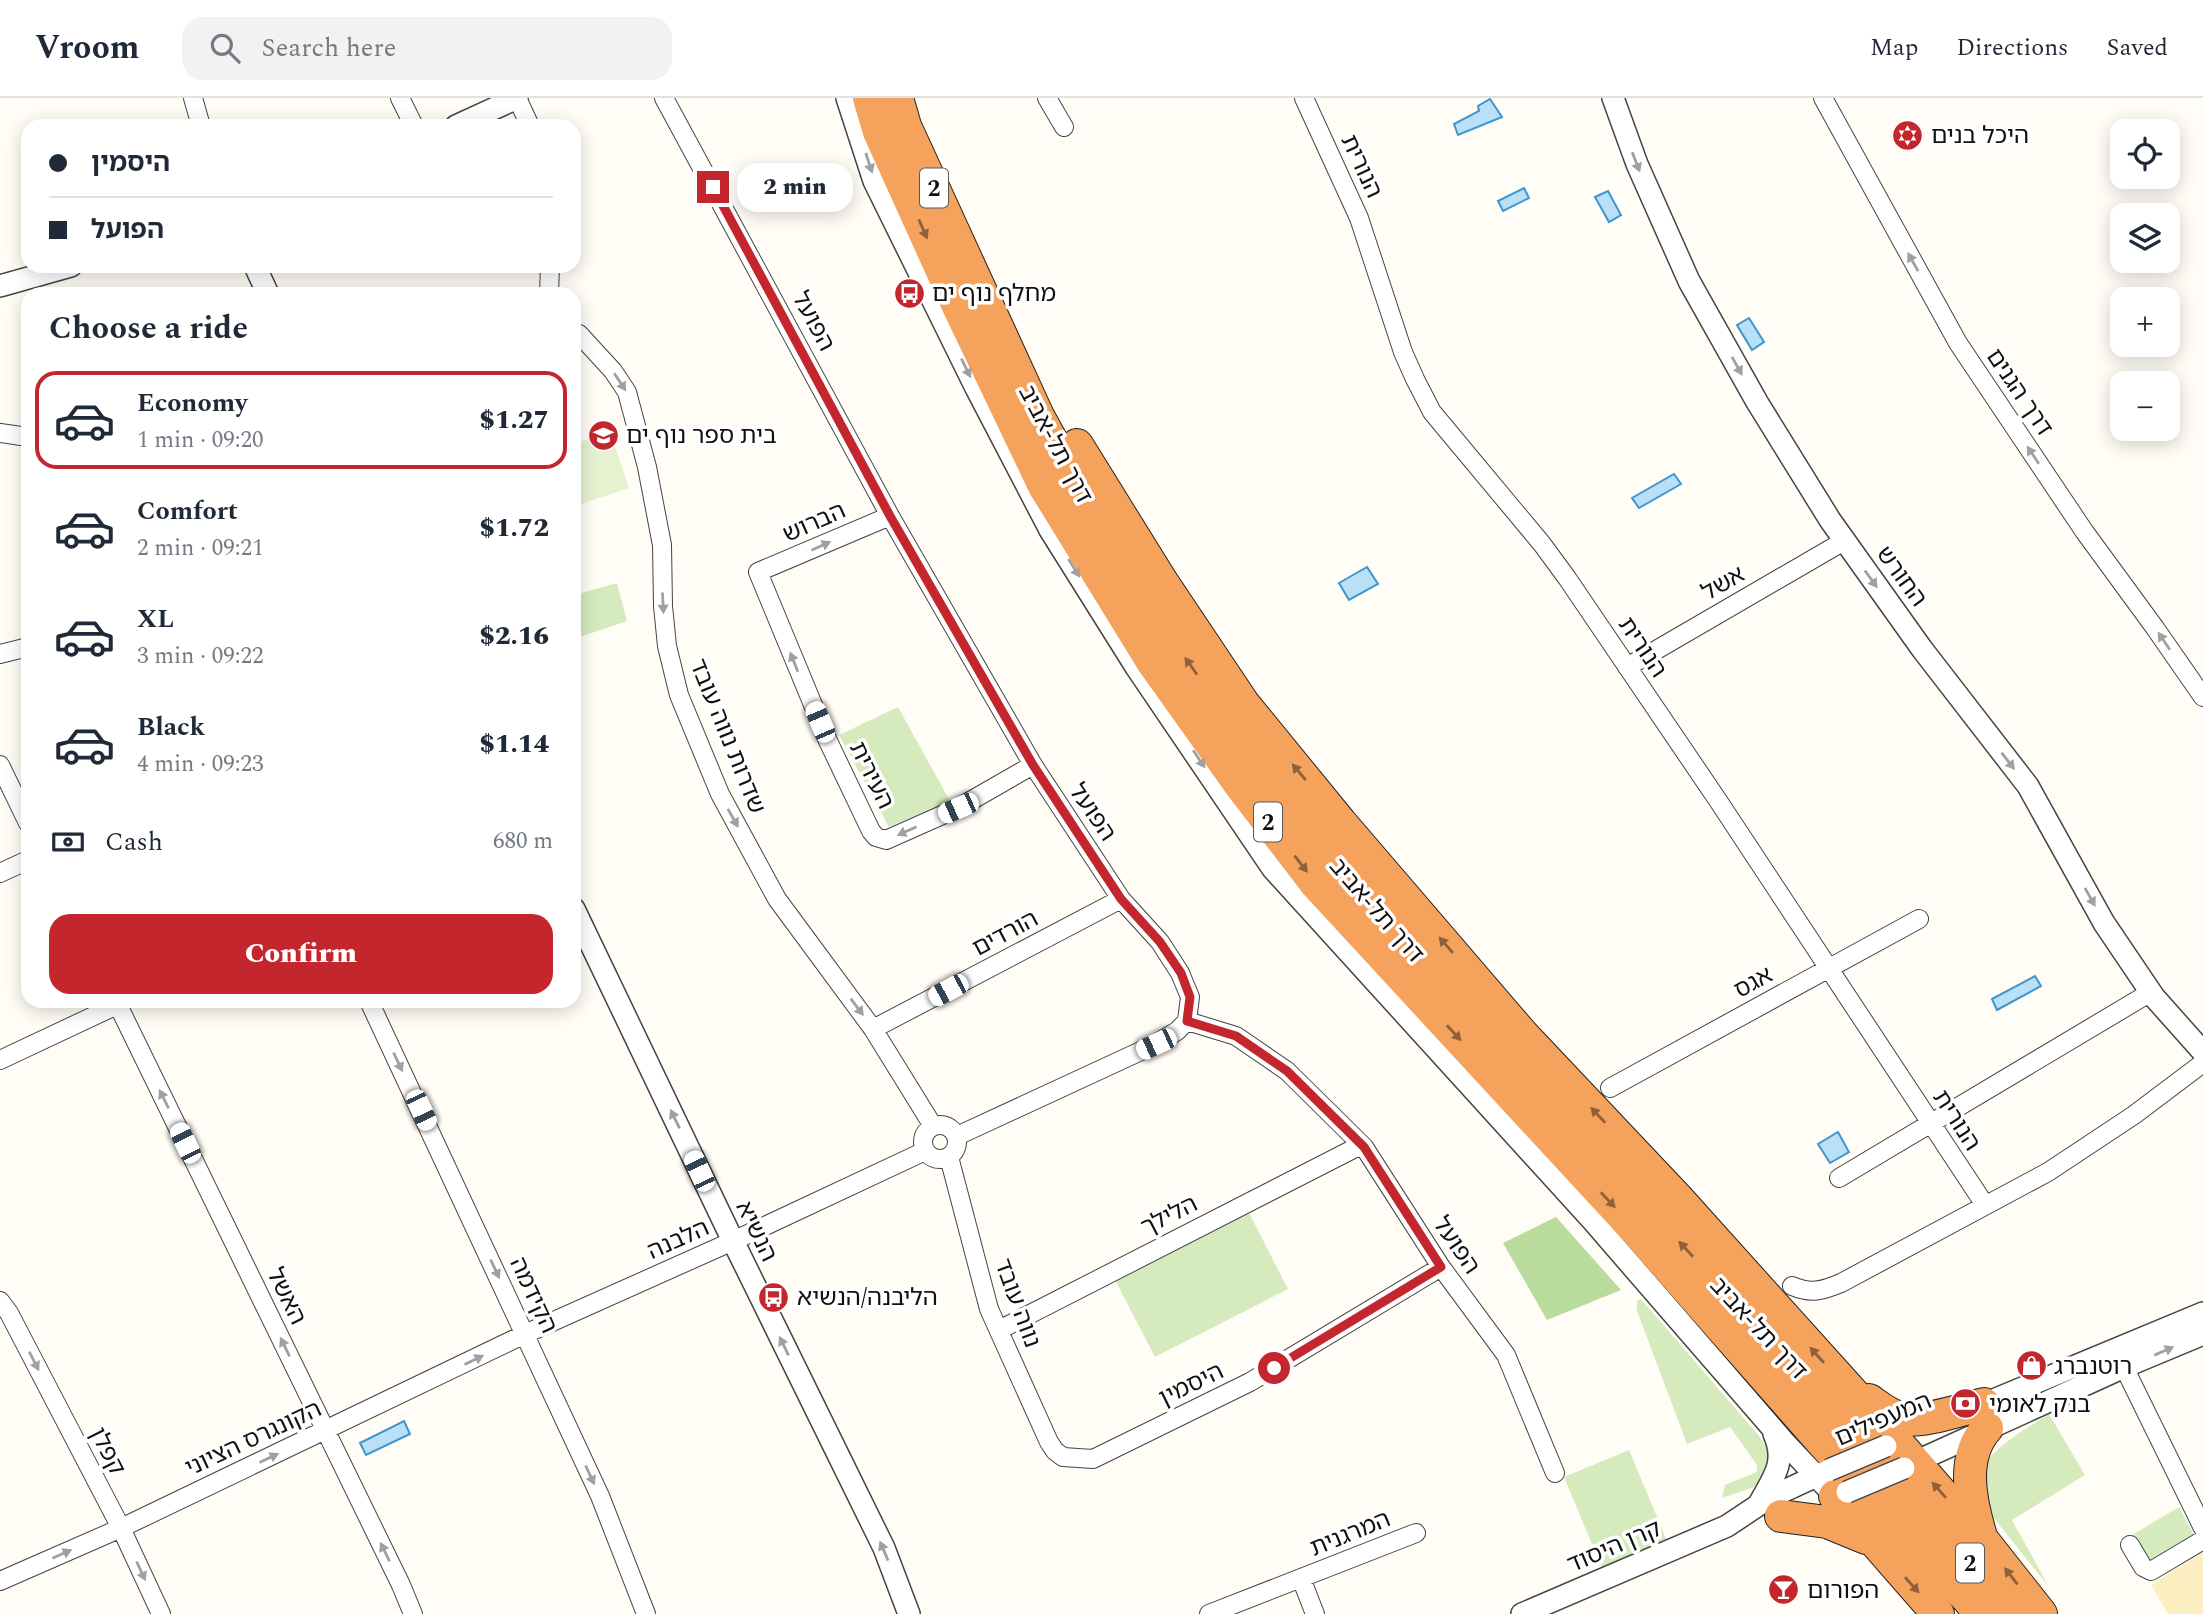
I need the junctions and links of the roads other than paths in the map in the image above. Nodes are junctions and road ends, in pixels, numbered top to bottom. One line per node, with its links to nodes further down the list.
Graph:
1 (193, 98): 12 (street)
2 (400, 98): 13 (street)
3 (517, 98): 14 (street); 15 (street)
4 (664, 98): 23 (street, הפועל)
5 (847, 98): 69 (street, one-way to 69)
6 (869, 98): 93 (highway, דרך תל-אביב / 2, one-way to 93)
7 (897, 98): 18 (highway, דרך תל-אביב / 2)
8 (1047, 98): 16 (street)
9 (1304, 98): 28 (street, הנורית)
10 (1613, 98): 24 (street, החורש, one-way to 24)
11 (1823, 98): 29 (street, דרך הגנים, one-way to 11)
12 (199, 119)
13 (410, 119)
14 (471, 119)
15 (527, 119)
16 (1064, 127)
17 (46, 273): 19 (street)
18 (975, 276): 67 (highway, one-way to 18); 94 (highway, דרך תל-אביב / 2, one-way to 18)
19 (0, 286)
20 (581, 336): 44 (street, שדרות נווה עובד, one-way to 44)
21 (0, 433): 22 (street)
22 (21, 436)
23 (890, 516): 25 (street, הברוש, one-way to 23); 31 (street, הפועל)
24 (1844, 541): 28 (street, אשל); 39 (street, החורש, one-way to 39)
25 (758, 572): 31 (street, העירית, one-way to 25)
26 (21, 649): 27 (street)
27 (0, 654)
28 (1627, 667): 38 (street, הנורית)
29 (2203, 698)
30 (0, 765): 32 (street)
31 (1033, 765): 35 (street, הפועל)
32 (21, 808)
33 (21, 863): 34 (street)
34 (0, 873)
35 (1121, 899): 43 (street, הפועל); 44 (street, הורדים)
36 (1919, 919): 38 (street, אגס)
37 (581, 924): 57 (street, הנשיא, one-way to 37)
38 (1829, 969): 48 (street, אגס); 49 (street, הנורית)
39 (2151, 992): 45 (street, החורש); 49 (street)
40 (107, 1008): 46 (street)
41 (119, 1008): 70 (street, האשל, one-way to 41)
42 (372, 1008): 63 (street, הקידמה, one-way to 63)
43 (1187, 1021): 51 (street); 52 (street, הפועל)
44 (873, 1029): 50 (street, שדרות נווה עובד)
45 (2203, 1052)
46 (0, 1060)
47 (2203, 1063): 56 (street)
48 (1610, 1087)
49 (1931, 1124): 55 (street); 56 (street, הנורית)
50 (933, 1126): 51 (street); 53 (street)
51 (957, 1136): 54 (street)
52 (1361, 1145): 58 (street, הפועל); 62 (street, הלילך)
53 (925, 1151): 54 (street); 57 (street, הלבנה)
54 (949, 1157): 62 (street, נווה עובד)
55 (1839, 1178)
56 (1985, 1205): 59 (street)
57 (733, 1241): 63 (street, הלבנה); 88 (street, הנשיא, one-way to 57)
58 (1441, 1267): 72 (street, היסמין); 73 (street, הפועל)
59 (1792, 1286)
60 (3, 1307): 76 (street, קפלן, one-way to 76)
61 (2203, 1313): 65 (street, המעפילים)
62 (999, 1330): 72 (street, נווה עובד)
63 (526, 1334): 70 (street, הקונגרס הציוני, one-way to 63); 87 (street, הקידמה, one-way to 87)
64 (2203, 1334): 66 (street, המעפילים, one-way to 64)
65 (2131, 1343): 66 (street); 68 (street, המעפילים)
66 (2124, 1367): 68 (street, המעפילים); 77 (street)
67 (1843, 1383): 68 (highway); 71 (highway)
68 (1985, 1416): 71 (street, המעפילים); 79 (highway)
69 (1770, 1425): 74 (street); 75 (street)
70 (326, 1432): 76 (street, הקונגרס הציוני, one-way to 70); 86 (street, האשל, one-way to 70)
71 (1900, 1455): 74 (street, המעפילים, bridge); 79 (highway, one-way to 71)
72 (1063, 1457)
73 (1555, 1473)
74 (1832, 1483): 75 (street, קרן היסוד); 81 (highway)
75 (1769, 1511): 81 (highway); 91 (street, קרן היסוד)
76 (121, 1528): 84 (street, הקונגרס הציוני, one-way to 76); 85 (street, קפלן, one-way to 85)
77 (2203, 1528)
78 (1416, 1533): 83 (street, המרגנית)
79 (1981, 1538): 95 (highway, one-way to 79)
80 (2203, 1541): 82 (street)
81 (1876, 1544): 92 (highway, one-way to 92)
82 (2130, 1545)
83 (1301, 1578): 89 (street, המרגנית); 90 (street, המרגנית)
84 (0, 1581)
85 (161, 1614)
86 (413, 1614)
87 (646, 1614)
88 (909, 1614)
89 (1209, 1614)
90 (1315, 1614)
91 (1522, 1614)
92 (1938, 1614)
93 (1980, 1614)
94 (2012, 1614)
95 (2041, 1614)

